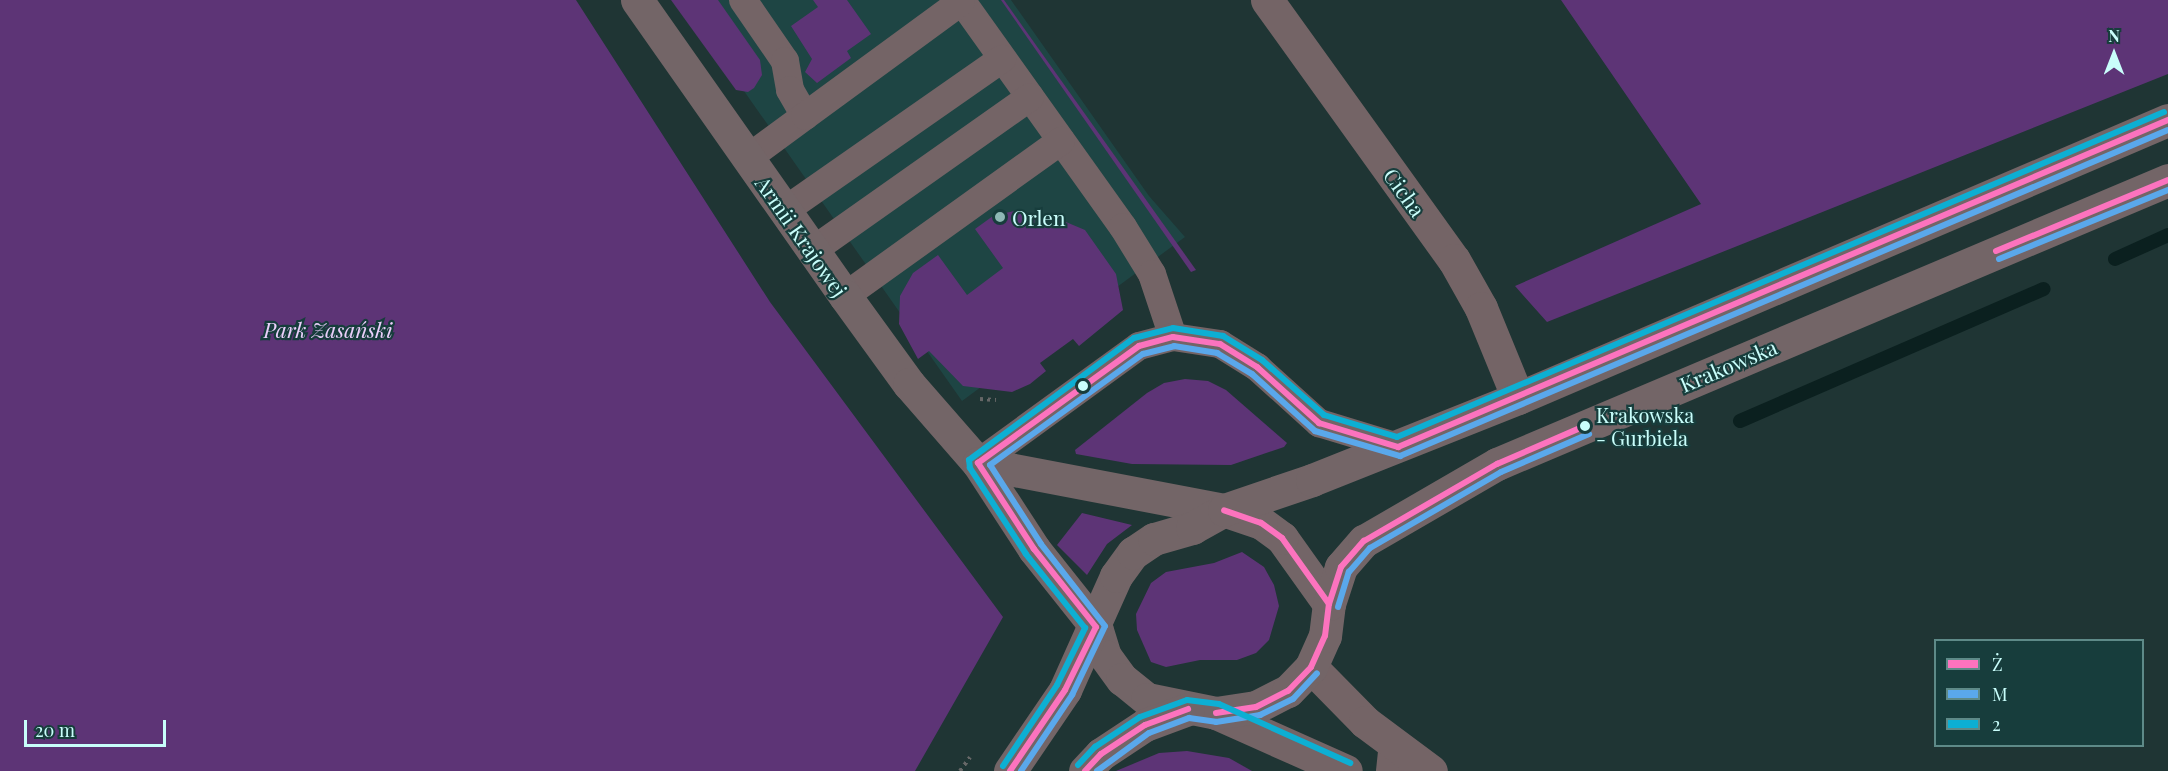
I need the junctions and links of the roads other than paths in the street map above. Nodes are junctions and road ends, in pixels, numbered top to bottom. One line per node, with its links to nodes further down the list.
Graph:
1 (637, 0): 10 (main road, Armii Krajowej)
2 (743, 0): 7 (lane)
3 (1267, 0): 16 (street, Cicha)
4 (961, 1): 5 (lane); 7 (lane)
5 (1002, 59): 6 (lane); 12 (lane)
6 (1030, 98): 9 (lane); 13 (lane)
7 (805, 116): 10 (lane)
8 (2168, 120): 16 (main road)
9 (1061, 141): 14 (lane); 15 (lane)
10 (748, 158): 12 (main road, Armii Krajowej)
11 (2168, 180): 20 (main road, Krakowska)
12 (784, 211): 13 (main road, Armii Krajowej)
13 (813, 251): 14 (main road, Armii Krajowej)
14 (845, 296): 18 (main road, Armii Krajowej)
15 (1173, 337): 17 (lane); 18 (lane)
16 (1518, 398): 17 (main road)
17 (1398, 447): 19 (main road)
18 (978, 463): 19 (main road); 21 (main road, Armii Krajowej)
19 (1224, 510): 20 (main road); 21 (main road)
20 (1329, 604): 22 (main road)
21 (1096, 627): 23 (main road); 25 (main road)
22 (1311, 667): 23 (main road); 24 (street)
23 (1202, 711): 26 (main road); 27 (street)
24 (1392, 758): 28 (street)
25 (1010, 771)
26 (1085, 771)
27 (1346, 771)
28 (1431, 771)

